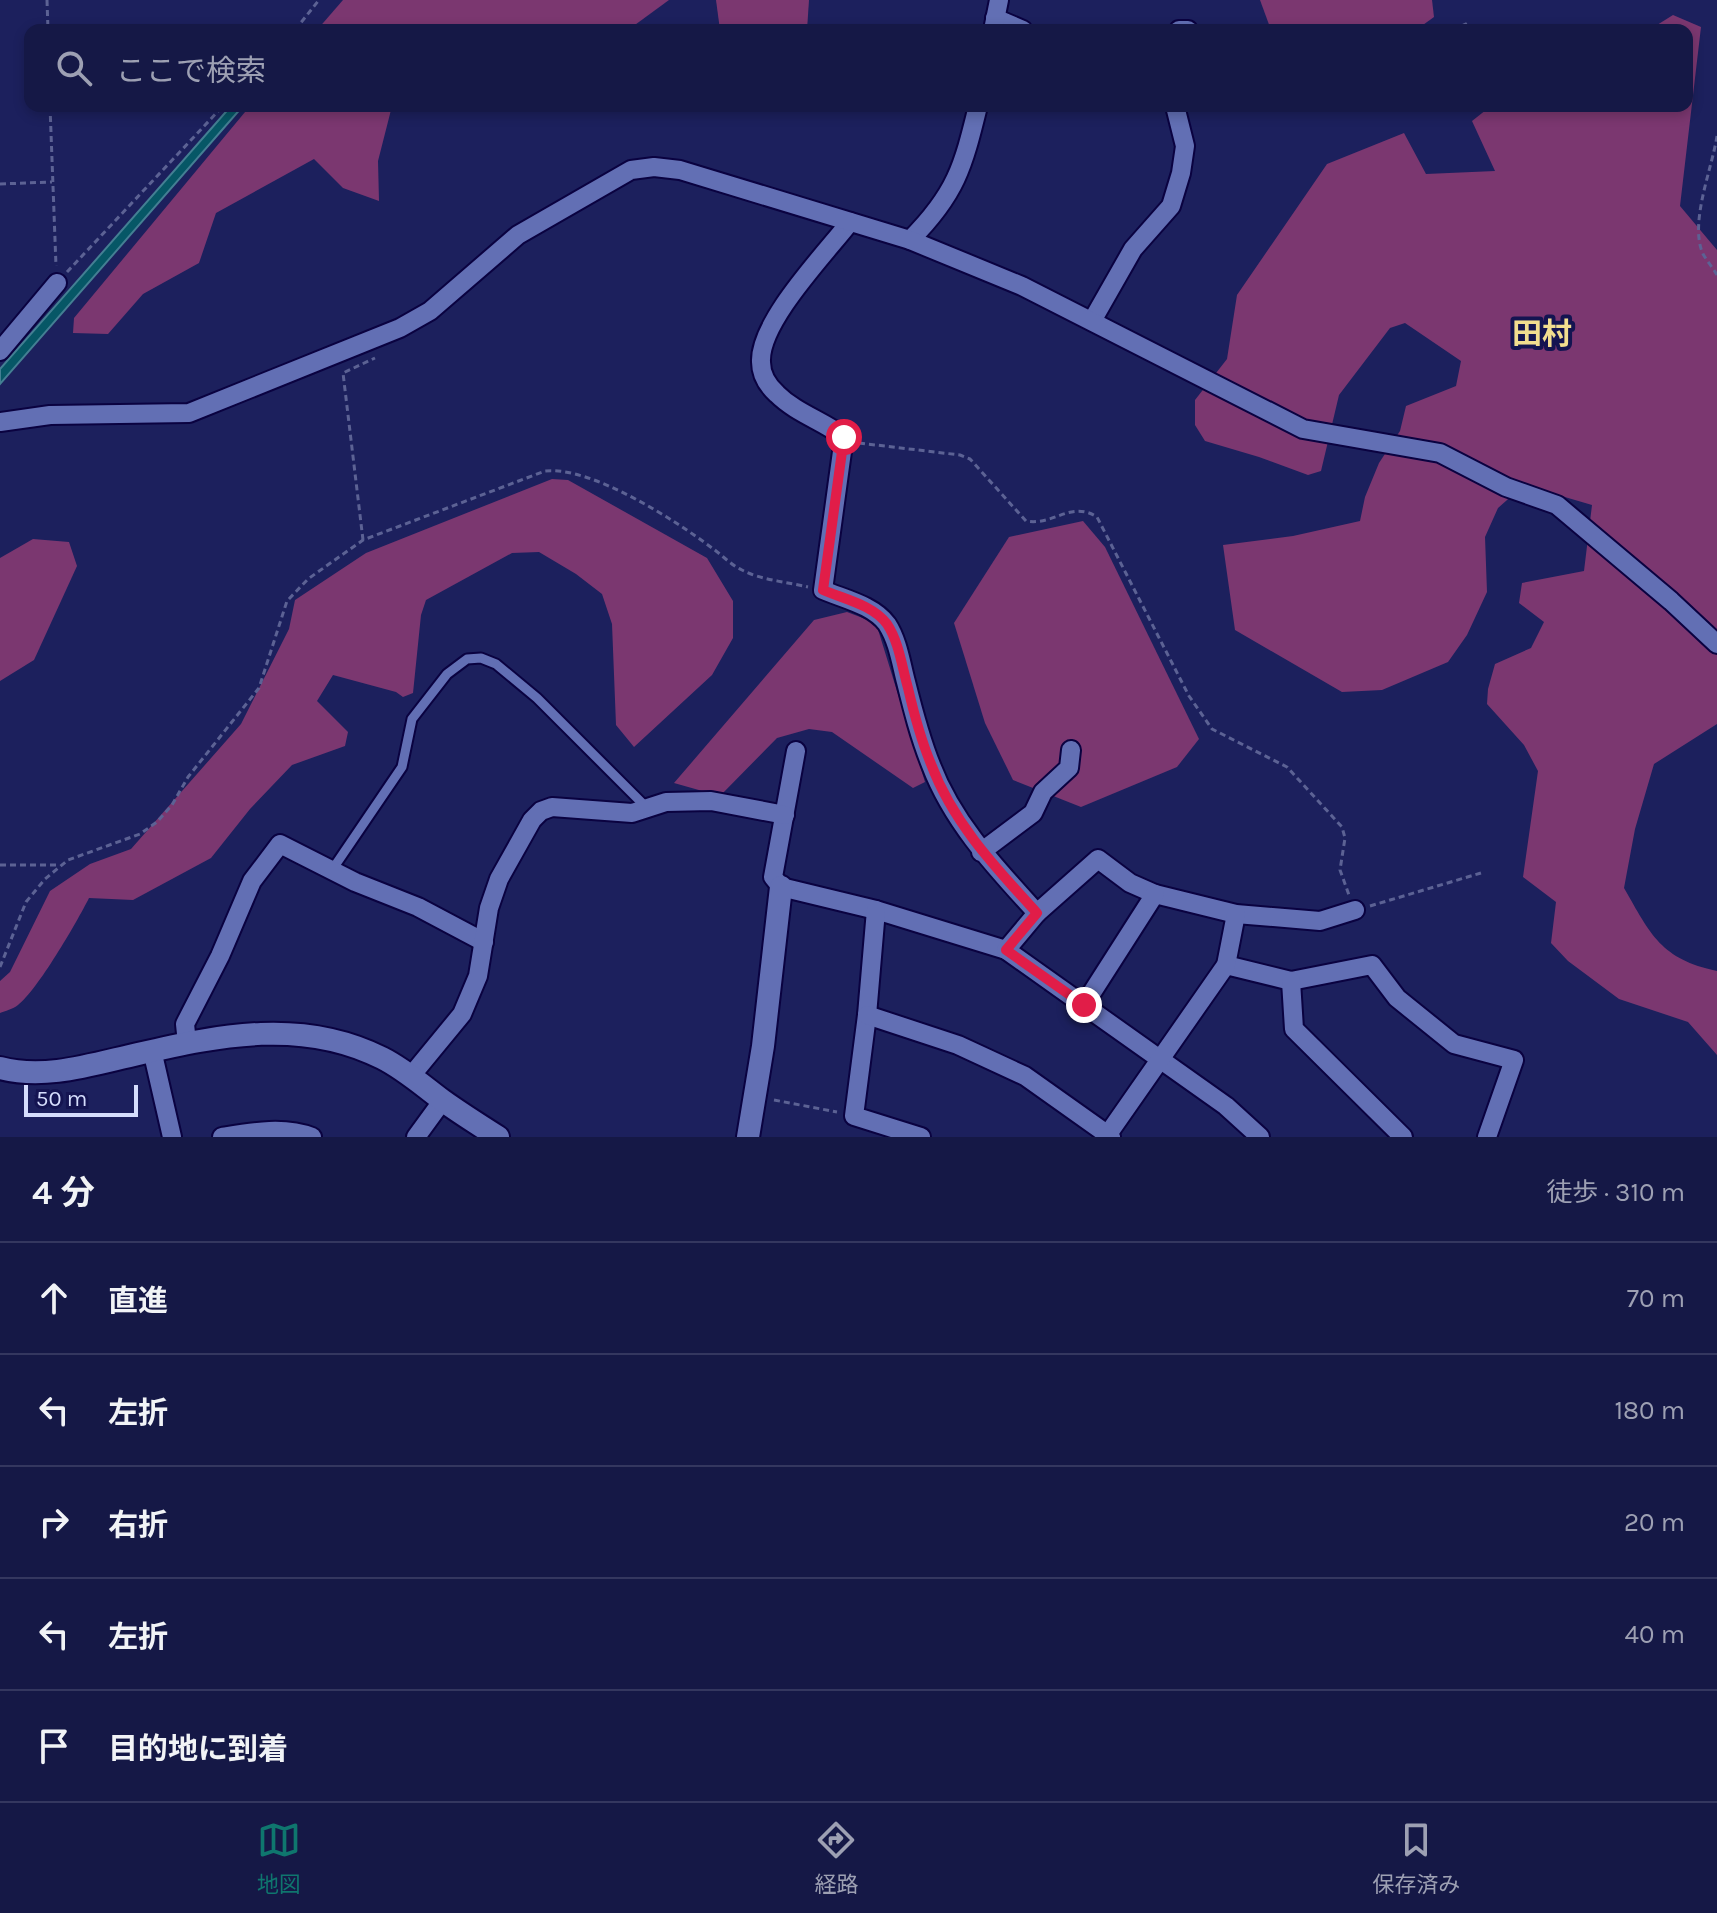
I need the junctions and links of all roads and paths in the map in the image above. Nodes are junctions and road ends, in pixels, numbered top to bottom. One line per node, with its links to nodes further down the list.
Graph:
1 (47, 0): 3 (path)
2 (319, 0): 4 (path)
3 (48, 24)
4 (300, 24)
5 (50, 112): 10 (path)
6 (217, 112): 15 (path)
7 (977, 112): 13 (street)
8 (1176, 112): 16 (street)
9 (1717, 136): 14 (path)
10 (53, 182): 11 (path); 15 (path)
11 (0, 184)
12 (850, 222): 13 (street); 19 (street); 20 (street)
13 (910, 240): 16 (street)
14 (1717, 275)
15 (57, 283): 17 (street)
16 (1092, 321): 23 (street)
17 (0, 351)
18 (385, 353): 21 (path)
19 (0, 422)
20 (844, 441): 22 (street); 36 (path)
21 (363, 540): 22 (path); 30 (path)
22 (823, 590): 28 (street)
23 (1717, 644)
24 (1071, 750): 28 (street)
25 (796, 751): 27 (street)
26 (647, 808): 27 (street); 31 (lane); 39 (street)
27 (785, 815): 33 (street)
28 (981, 852): 37 (street)
29 (0, 865): 30 (path)
30 (62, 865): 42 (path)
31 (332, 870): 39 (street); 46 (street)
32 (1481, 873): 36 (path)
33 (781, 887): 35 (street); 61 (street)
34 (1155, 894): 37 (street); 38 (street); 44 (street)
35 (876, 910): 40 (street); 45 (street)
36 (1355, 910): 38 (street)
37 (1037, 913): 40 (street)
38 (1236, 914): 41 (street)
39 (484, 942): 50 (street)
40 (1006, 950): 44 (street)
41 (1226, 965): 43 (street); 48 (street)
42 (0, 967)
43 (1291, 981): 64 (street); 65 (street)
44 (1084, 1005): 48 (street)
45 (867, 1015): 53 (street); 55 (street)
46 (187, 1043): 47 (street); 50 (street)
47 (152, 1050): 49 (street); 56 (street)
48 (1159, 1059): 55 (street); 63 (street)
49 (0, 1068)
50 (411, 1076): 52 (street)
51 (771, 1099): 53 (path)
52 (443, 1100): 59 (street); 60 (street)
53 (854, 1116): 62 (street)
54 (272, 1134): 57 (street); 58 (street)
55 (1109, 1136)
56 (172, 1137)
57 (222, 1137)
58 (312, 1137)
59 (416, 1137)
60 (498, 1137)
61 (748, 1137)
62 (921, 1137)
63 (1260, 1137)
64 (1403, 1137)
65 (1487, 1137)

